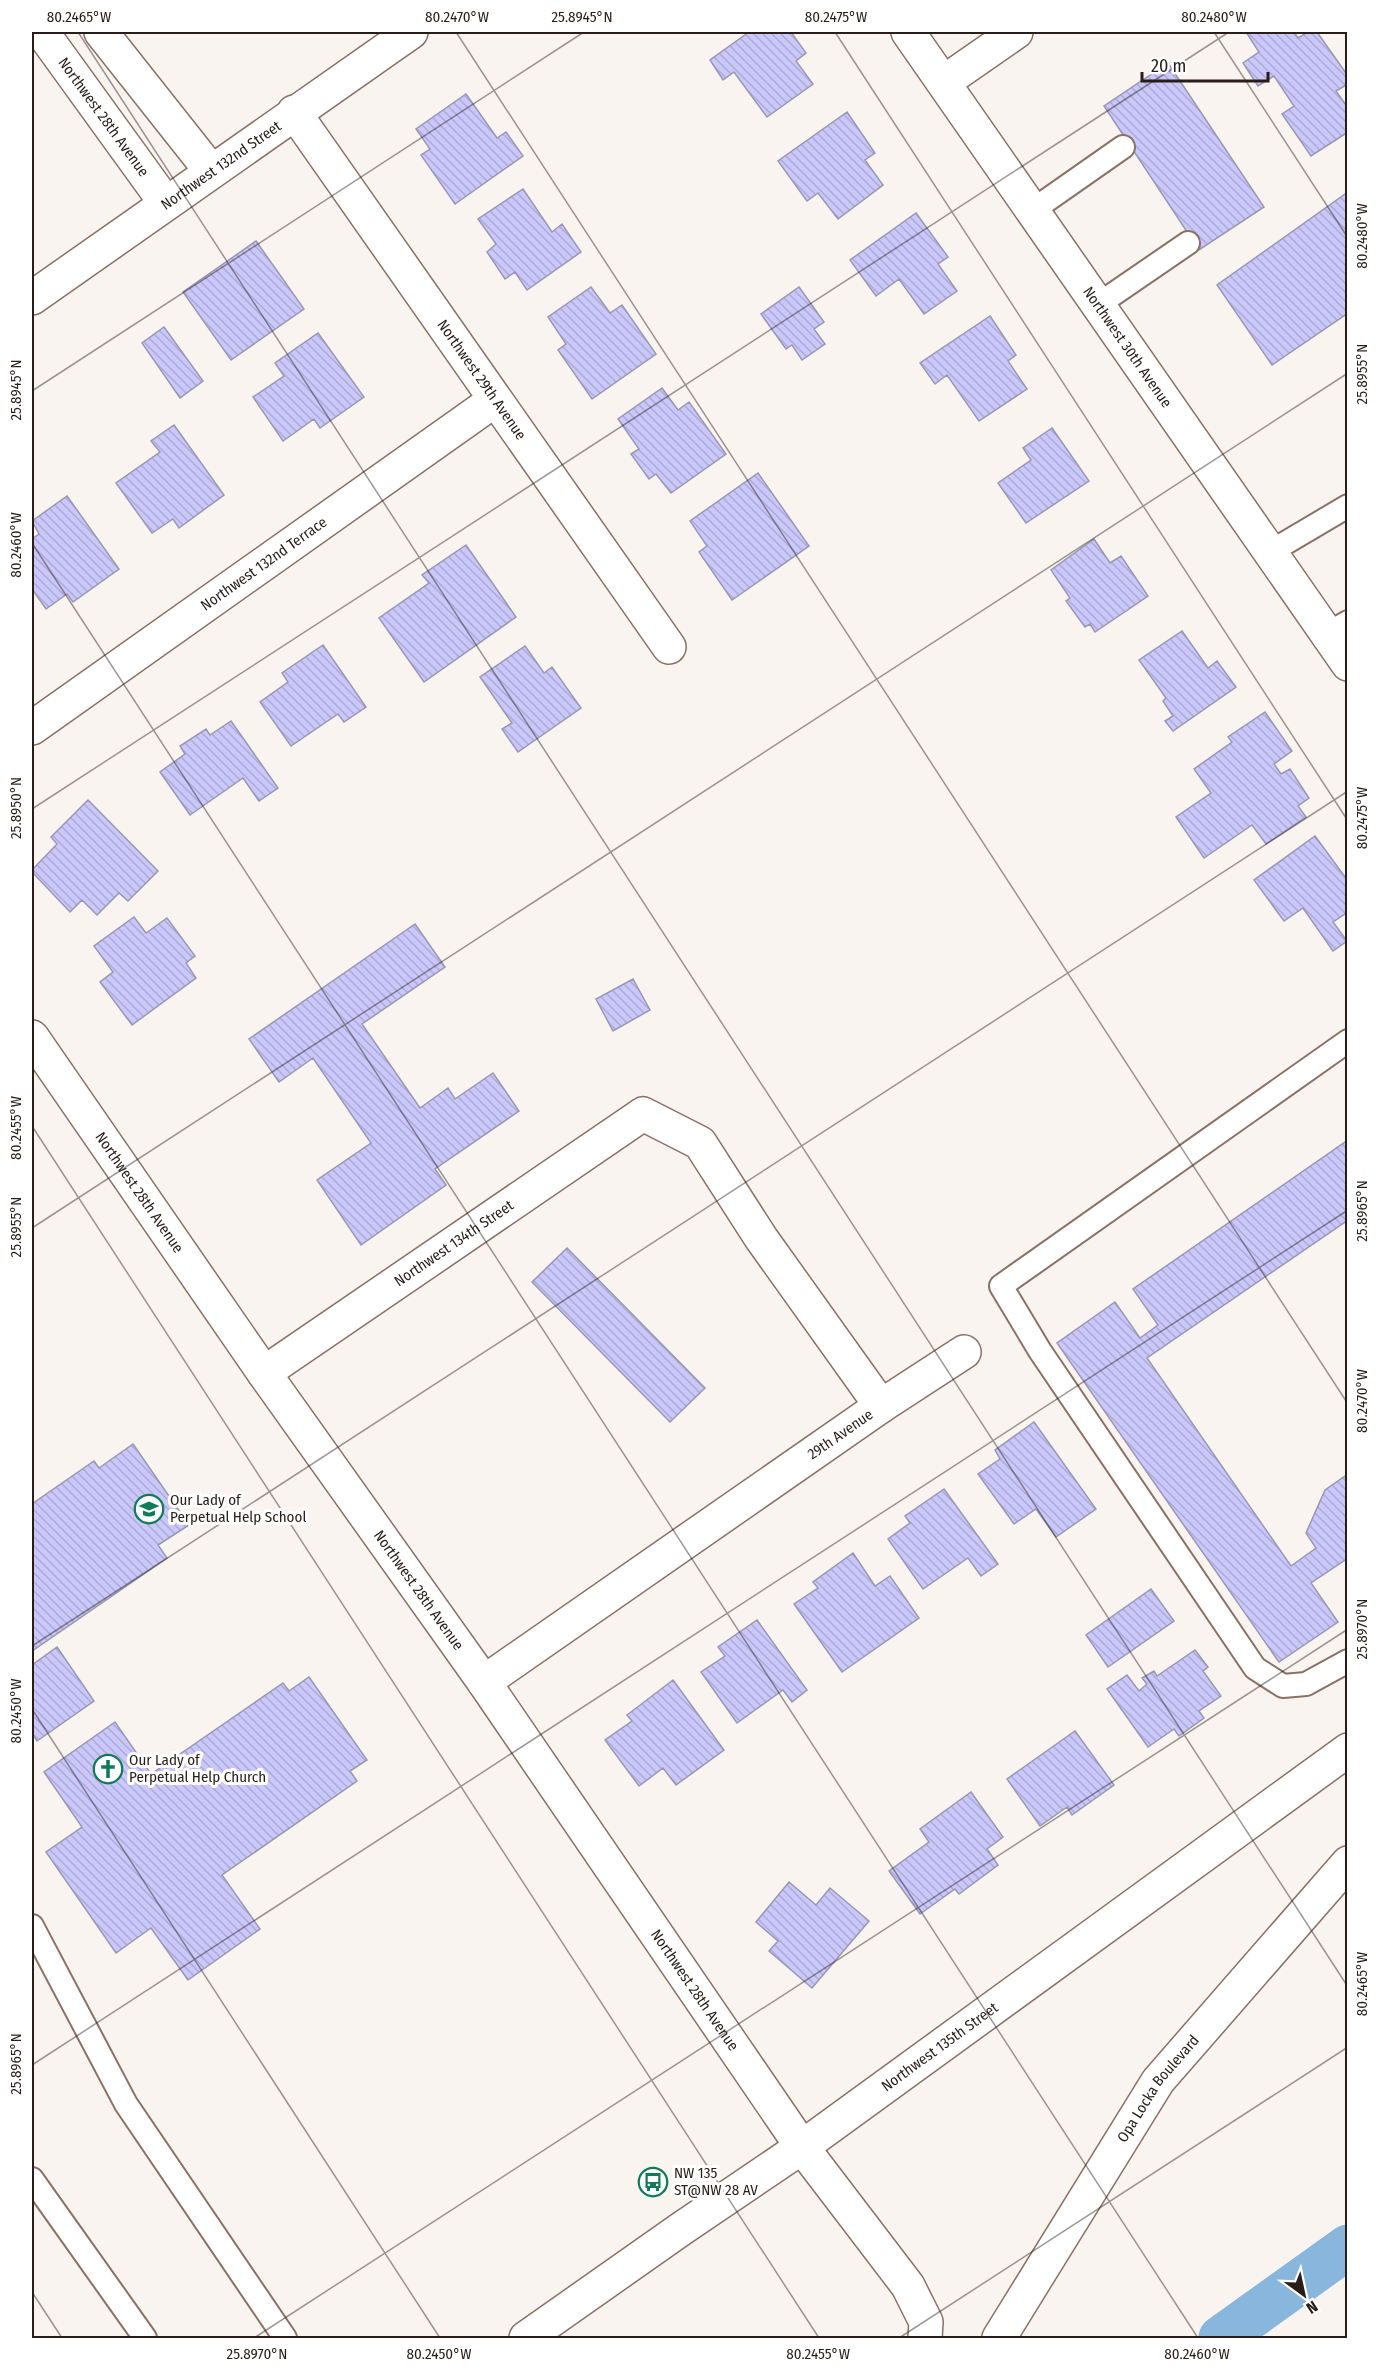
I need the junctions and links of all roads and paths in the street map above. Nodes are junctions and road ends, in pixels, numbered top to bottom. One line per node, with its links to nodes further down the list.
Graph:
1 (42, 32): 7 (street, Northwest 28th Avenue)
2 (411, 32): 8 (street, Northwest 132nd Street)
3 (908, 32): 6 (street, Northwest 30th Avenue)
4 (1017, 32): 6 (street)
5 (111, 44): 7 (street); 10 (street)
6 (944, 82): 12 (street, Northwest 30th Avenue)
7 (81, 86): 11 (street, Northwest 28th Avenue)
8 (294, 112): 10 (street, Northwest 132nd Street); 16 (street, Northwest 29th Avenue)
9 (1123, 147): 12 (lane)
10 (211, 171): 11 (street, Northwest 132nd Street)
11 (165, 202): 14 (street, Northwest 132nd Street)
12 (1033, 210): 15 (street, Northwest 30th Avenue)
13 (1188, 243): 15 (lane)
14 (32, 298)
15 (1099, 304): 18 (street, Northwest 30th Avenue)
16 (495, 400): 20 (street, Northwest 29th Avenue); 22 (street, Northwest 132nd Terrace)
17 (1347, 506): 18 (lane)
18 (1270, 552): 19 (street, Northwest 30th Avenue)
19 (1337, 628): 21 (street, Northwest 30th Avenue)
20 (669, 647)
21 (1347, 664)
22 (32, 728)
23 (32, 1037): 27 (street, Northwest 28th Avenue)
24 (1347, 1041): 29 (lane)
25 (643, 1114): 27 (street, Northwest 134th Street); 28 (street, 29th Avenue)
26 (964, 1352): 28 (street)
27 (264, 1373): 30 (street, Northwest 28th Avenue)
28 (881, 1406): 30 (street, 29th Avenue)
29 (1347, 1661)
30 (484, 1682): 35 (street, Northwest 28th Avenue)
31 (1347, 1750): 35 (street, Northwest 135th Street)
32 (1347, 1863): 41 (street, Opa Locka Boulevard)
33 (32, 1926): 34 (lane)
34 (38, 1951): 38 (lane)
35 (802, 2147): 39 (street, Northwest 135th Street); 40 (street, Northwest 28th Avenue)
36 (32, 2178): 37 (lane)
37 (145, 2338)
38 (285, 2338)
39 (526, 2338)
40 (925, 2338)
41 (999, 2338)

